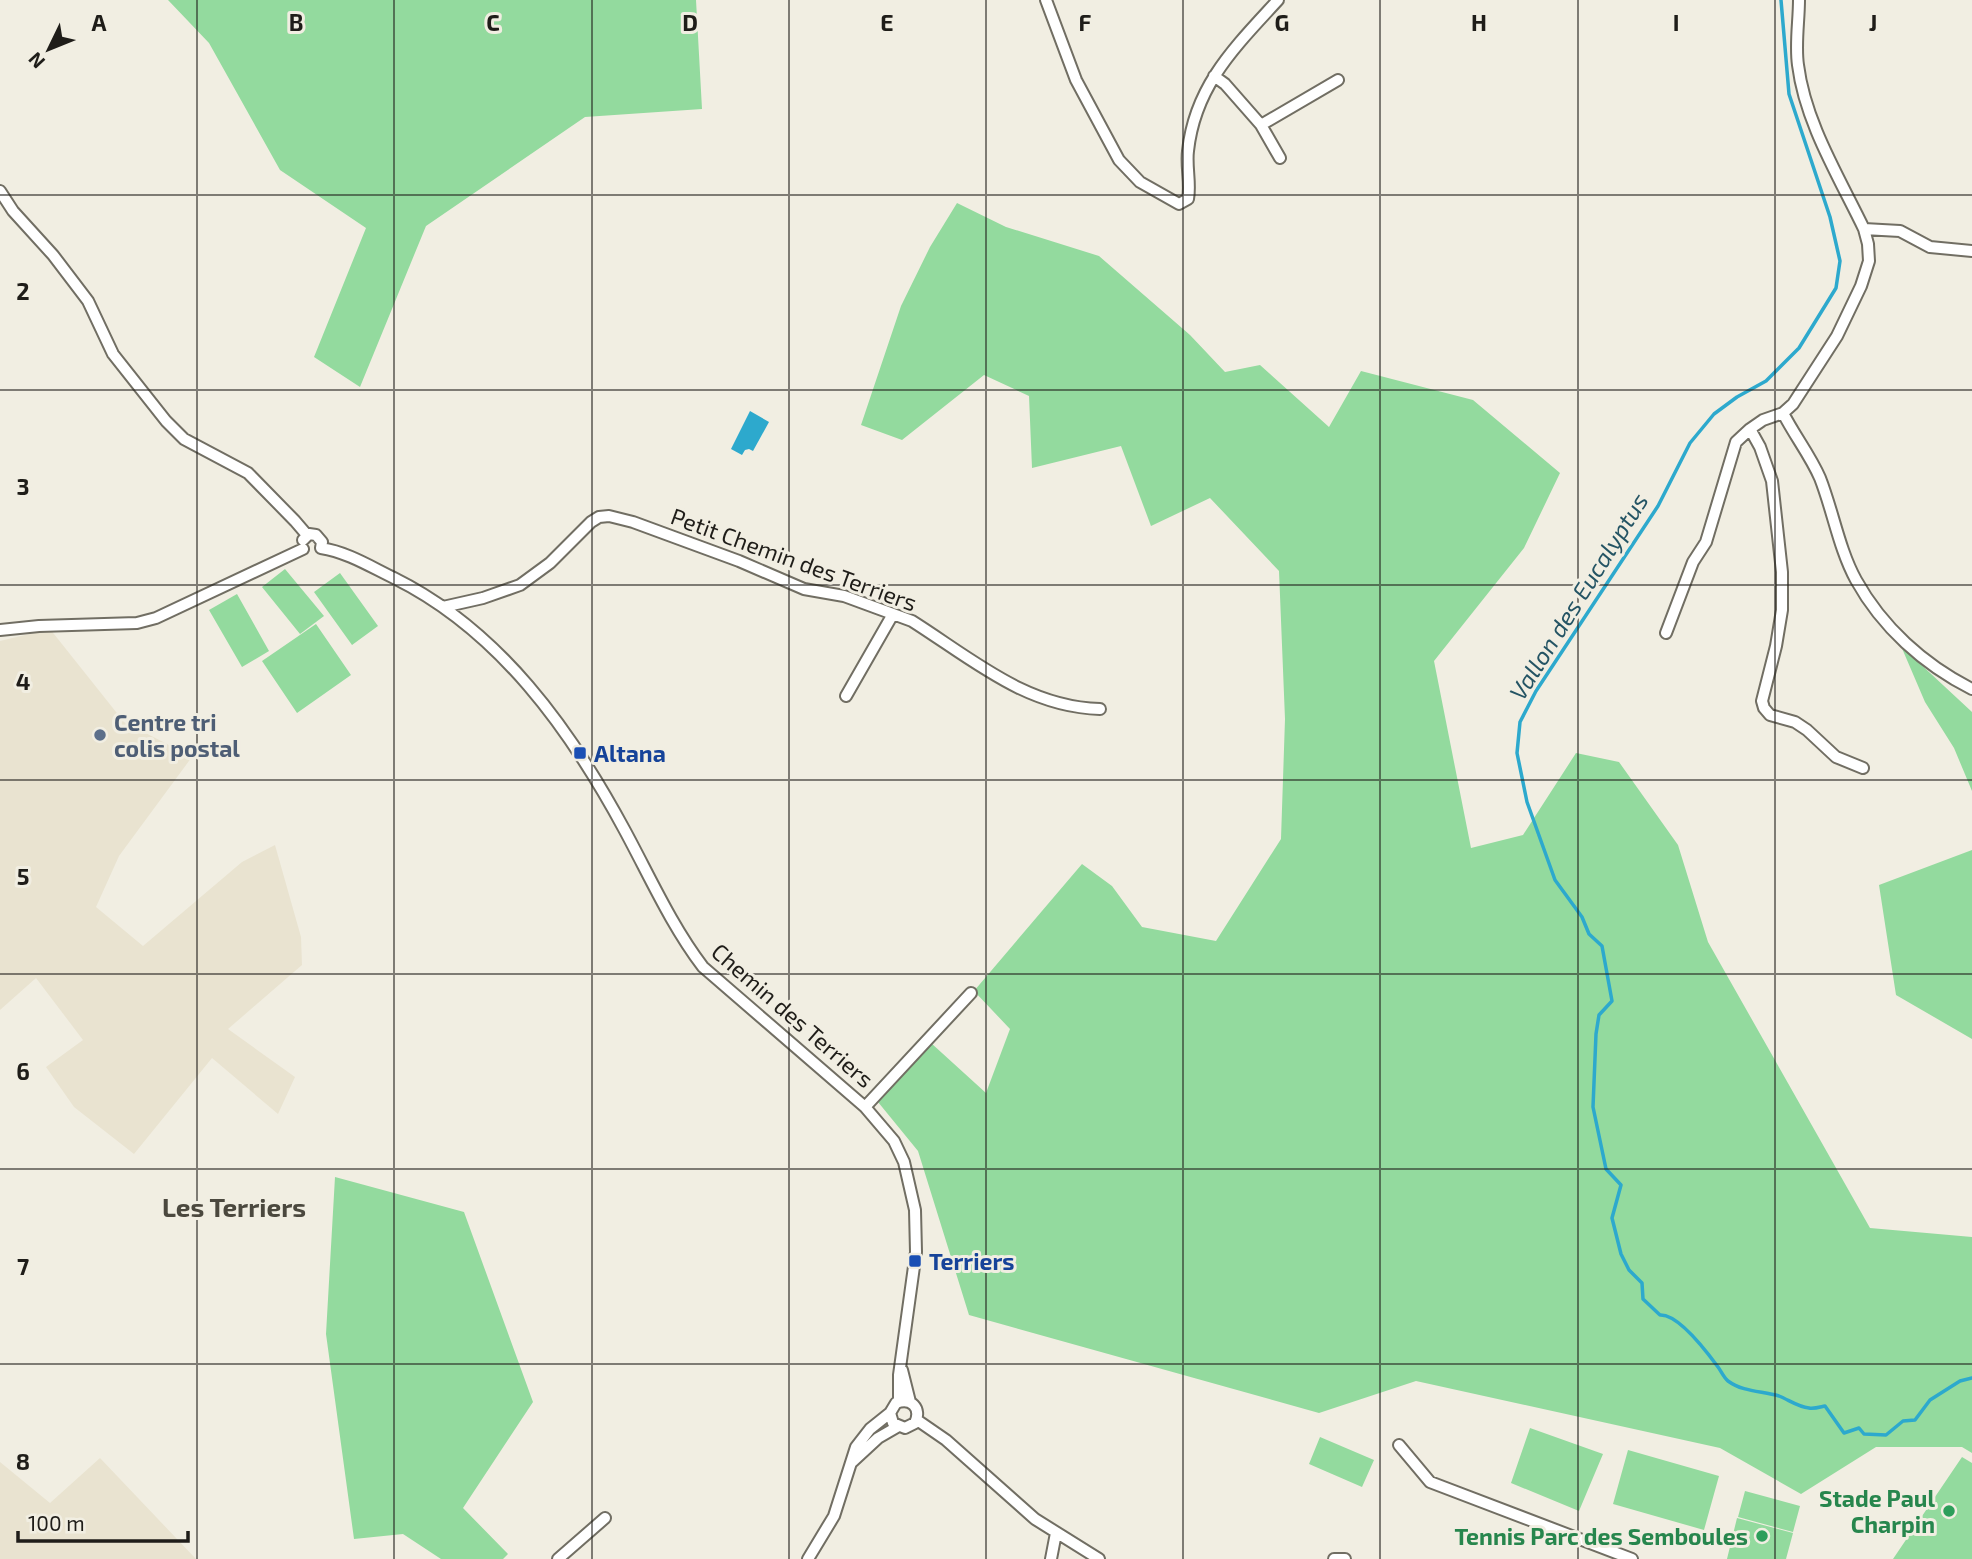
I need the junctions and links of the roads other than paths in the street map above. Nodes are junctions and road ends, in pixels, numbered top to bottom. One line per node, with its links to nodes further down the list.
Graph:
1 (1046, 0): 4 (street)
2 (1278, 0): 4 (street)
3 (1799, 0): 9 (street)
4 (1214, 76): 6 (street)
5 (1338, 80): 6 (street)
6 (1261, 125): 7 (street)
7 (1280, 158)
8 (0, 191): 13 (street)
9 (1864, 229): 10 (street); 11 (street)
10 (1972, 251)
11 (1783, 412): 12 (street); 20 (street)
12 (1750, 429): 19 (street); 23 (street)
13 (307, 535): 14 (street); 15 (street)
14 (321, 548): 15 (street); 16 (street, Chemin des Terriers)
15 (303, 549): 18 (street)
16 (443, 607): 17 (street, Petit Chemin des Terriers); 25 (street, Chemin des Terriers)
17 (893, 614): 21 (street); 22 (street, Petit Chemin des Terriers)
18 (0, 630)
19 (1666, 633)
20 (1972, 689)
21 (846, 696)
22 (1100, 709)
23 (1863, 768)
24 (971, 993): 25 (street)
25 (865, 1107): 26 (street, Chemin des Terriers)
26 (905, 1402): 27 (street); 28 (street)
27 (890, 1413): 29 (street); 31 (street)
28 (917, 1420): 29 (street); 33 (street)
29 (897, 1427): 31 (street)
30 (1399, 1445): 40 (street)
31 (850, 1464): 35 (street)
32 (605, 1518): 34 (street)
33 (1056, 1533): 36 (street); 37 (street)
34 (558, 1559)
35 (808, 1559)
36 (1051, 1559)
37 (1099, 1559)
38 (1334, 1559): 39 (street)
39 (1345, 1559)
40 (1632, 1559)

